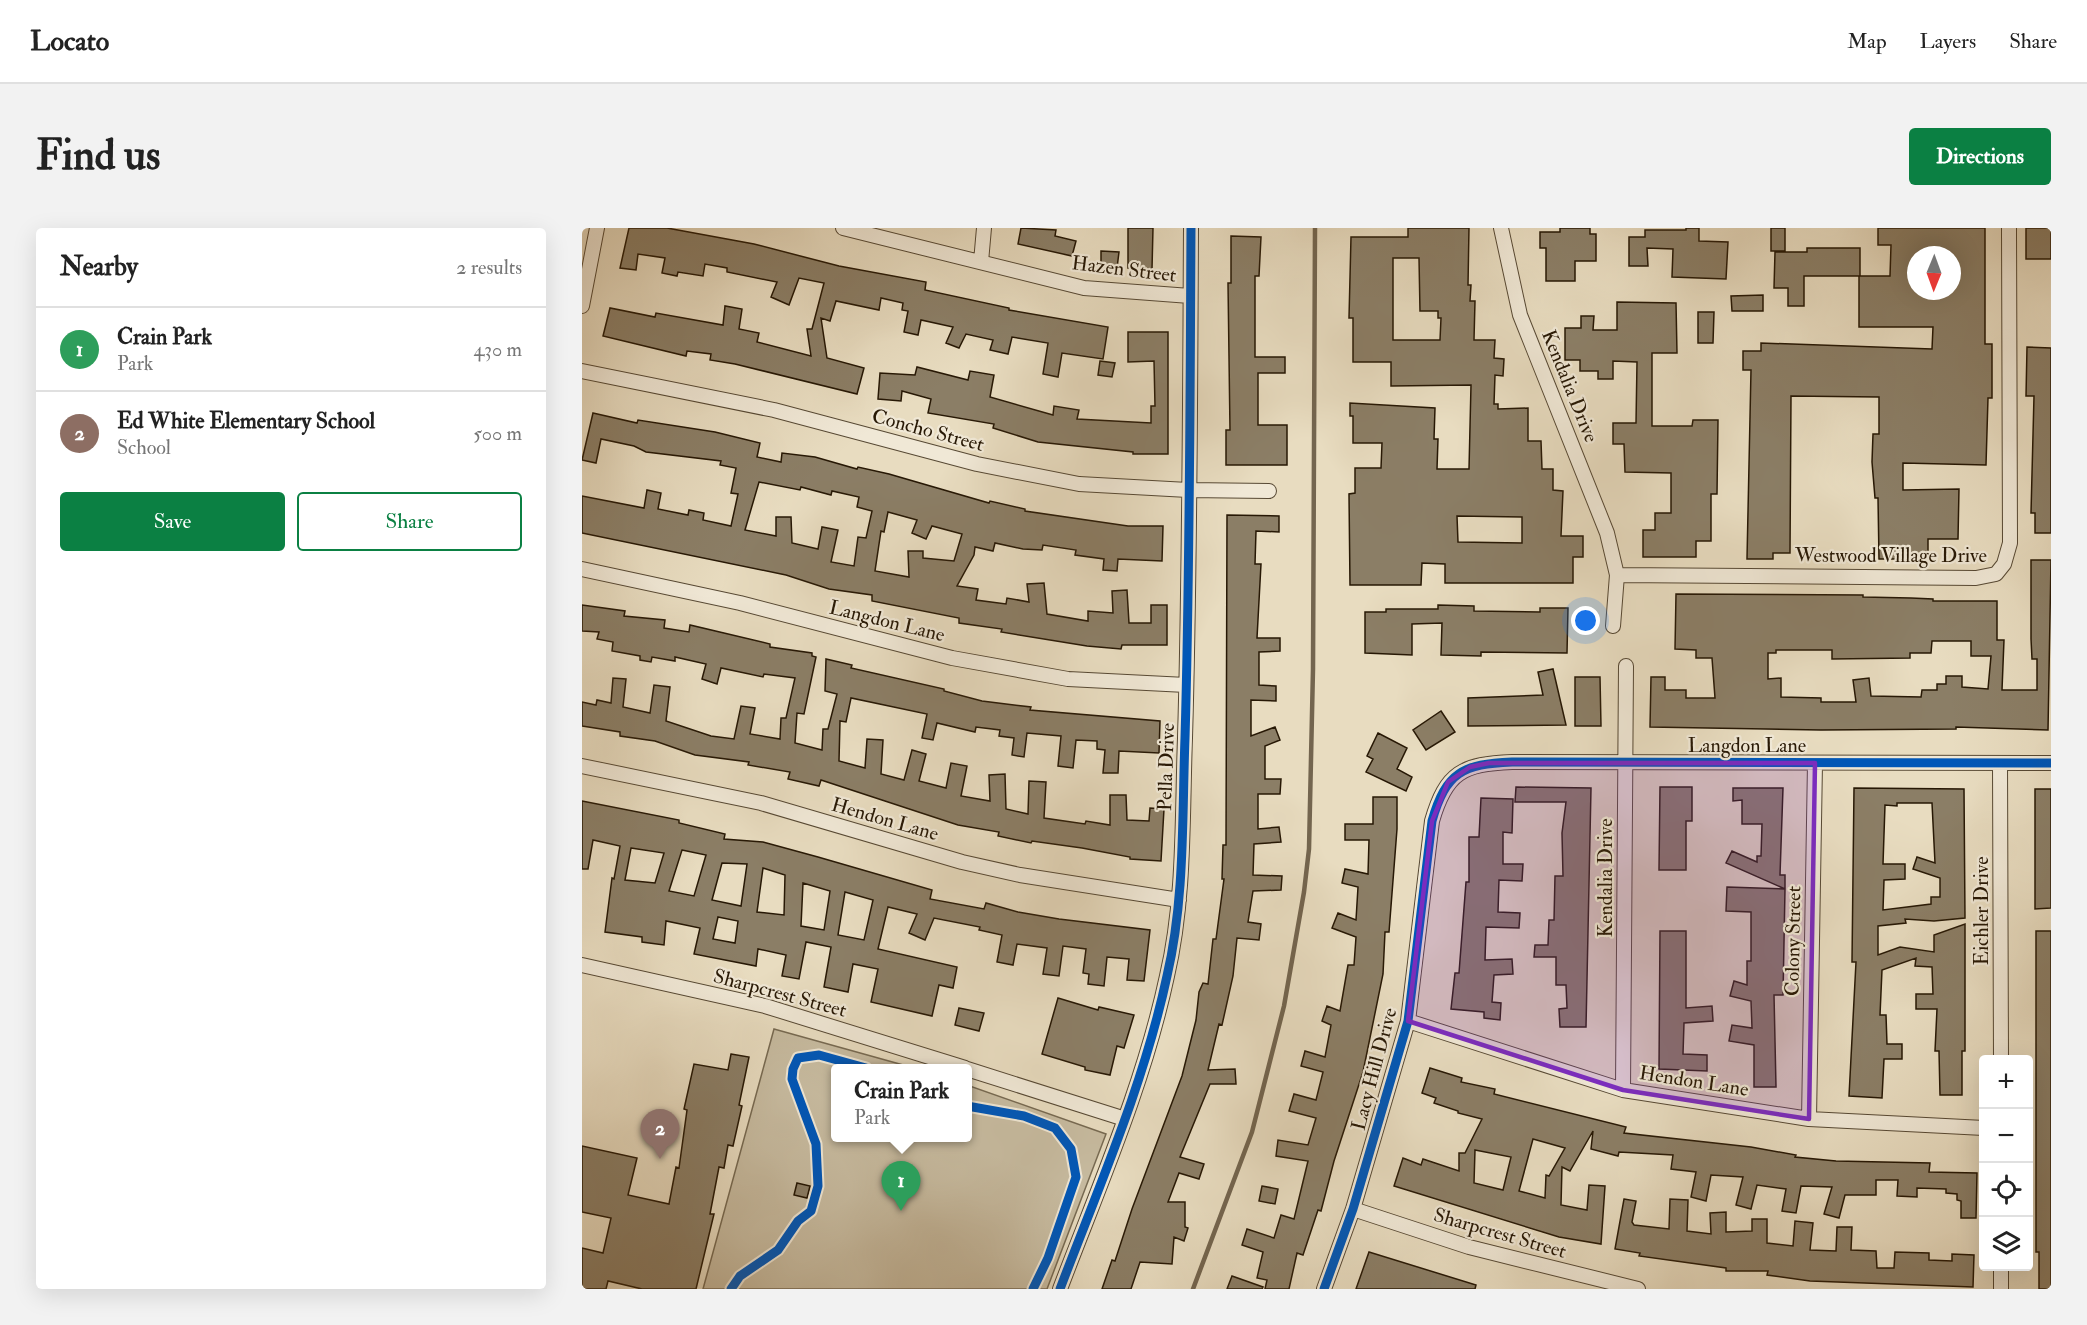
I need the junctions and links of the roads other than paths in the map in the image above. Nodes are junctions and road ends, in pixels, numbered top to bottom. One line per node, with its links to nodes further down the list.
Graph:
1 (597, 228): 9 (street)
2 (843, 228): 7 (street, Hazen Street)
3 (984, 228): 7 (street)
4 (1191, 228): 8 (street, Pella Drive)
5 (1501, 228): 14 (street, Kendalia Drive)
6 (2009, 228): 14 (street, Westwood Village Drive)
7 (981, 262): 8 (street, Hazen Street)
8 (1190, 296): 11 (street, Pella Drive)
9 (582, 306)
10 (582, 371): 11 (street, Concho Street)
11 (1188, 490): 12 (street, Concho Street); 17 (street, Pella Drive)
12 (1269, 491)
13 (582, 569): 17 (street, Langdon Lane)
14 (1617, 575): 15 (street, Kendalia Drive)
15 (1613, 626)
16 (1626, 666): 18 (street, Kendalia Drive)
17 (1186, 685): 24 (street, Pella Drive)
18 (1626, 762): 19 (street, Langdon Lane); 23 (street, Langdon Lane); 30 (street, Kendalia Drive)
19 (1815, 763): 20 (street, Langdon Lane); 32 (street, Colony Street)
20 (2000, 763): 21 (street, Langdon Lane); 27 (street, Eichler Drive)
21 (2051, 764)
22 (582, 766): 24 (street, Hendon Lane)
23 (1448, 782): 26 (street, Lacy Hill Drive)
24 (1179, 900): 31 (street, Pella Drive)
25 (582, 965): 28 (street, Sharpcrest Street)
26 (1408, 1021): 30 (street, Hendon Lane); 34 (street, Lacy Hill Drive)
27 (2001, 1055)
28 (950, 1064)
29 (972, 1071): 31 (street, Sharpcrest Street)
30 (1623, 1090): 32 (street, Hendon Lane)
31 (1125, 1119): 36 (street, Pella Drive)
32 (1809, 1119): 33 (street, Hendon Lane)
33 (1979, 1128)
34 (1353, 1209): 37 (street, Lacy Hill Drive); 38 (street, Sharpcrest Street)
35 (2001, 1271): 39 (street)
36 (1060, 1289)
37 (1324, 1289)
38 (1638, 1289)
39 (2001, 1289)

